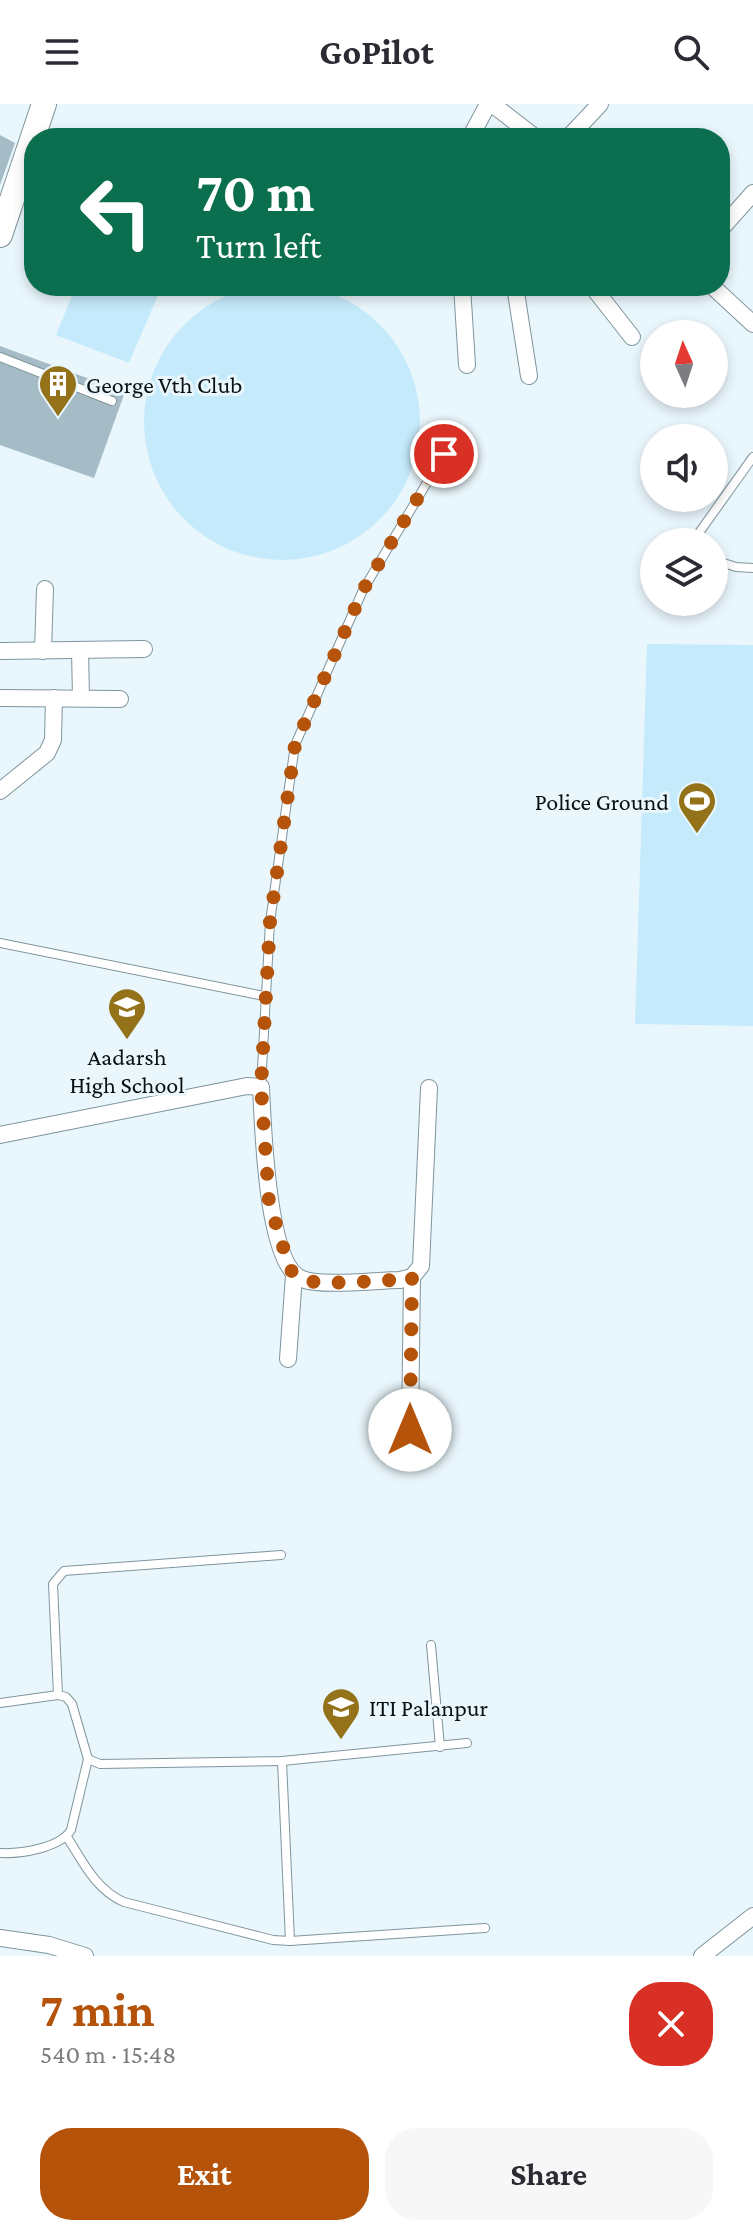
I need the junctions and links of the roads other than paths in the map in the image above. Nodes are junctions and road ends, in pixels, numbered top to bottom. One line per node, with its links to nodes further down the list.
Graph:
1 (44, 104): 4 (street)
2 (490, 104): 5 (street); 6 (street)
3 (600, 104): 7 (street)
4 (36, 128)
5 (476, 128)
6 (522, 128)
7 (577, 128)
8 (24, 164): 11 (street)
9 (753, 193): 10 (street)
10 (730, 219)
11 (0, 235)
12 (463, 296): 19 (street)
13 (517, 296): 20 (street)
14 (600, 296): 17 (street)
15 (723, 296): 16 (street)
16 (753, 324)
17 (632, 337)
18 (0, 357): 21 (lane)
19 (467, 365)
20 (529, 376)
21 (112, 401)
22 (444, 454): 38 (lane)
23 (753, 457): 24 (lane)
24 (702, 528)
25 (728, 564): 26 (lane)
26 (753, 568)
27 (45, 589): 31 (street)
28 (144, 649): 29 (street)
29 (80, 650): 31 (street); 34 (street)
30 (0, 651): 31 (street)
31 (43, 651)
32 (0, 698): 33 (street)
33 (54, 698): 34 (street); 36 (street)
34 (81, 698): 35 (street)
35 (120, 699)
36 (0, 791)
37 (0, 943): 38 (lane)
38 (264, 996): 39 (lane)
39 (261, 1087): 41 (street); 42 (street)
40 (429, 1088): 43 (street)
41 (0, 1135)
42 (294, 1275): 43 (street); 44 (street)
43 (412, 1277): 45 (street)
44 (288, 1359)
45 (410, 1430)
46 (281, 1555): 48 (lane)
47 (431, 1645): 51 (lane)
48 (58, 1695): 49 (lane); 52 (lane)
49 (0, 1703)
50 (467, 1743): 51 (lane)
51 (440, 1747): 53 (lane)
52 (88, 1759): 53 (lane); 54 (lane)
53 (282, 1761): 59 (lane)
54 (67, 1837): 55 (lane); 59 (lane)
55 (0, 1853)
56 (752, 1920): 62 (street)
57 (485, 1928): 59 (lane)
58 (0, 1938): 60 (street)
59 (290, 1941)
60 (48, 1951): 61 (street)
61 (85, 1956)
62 (702, 1956)

